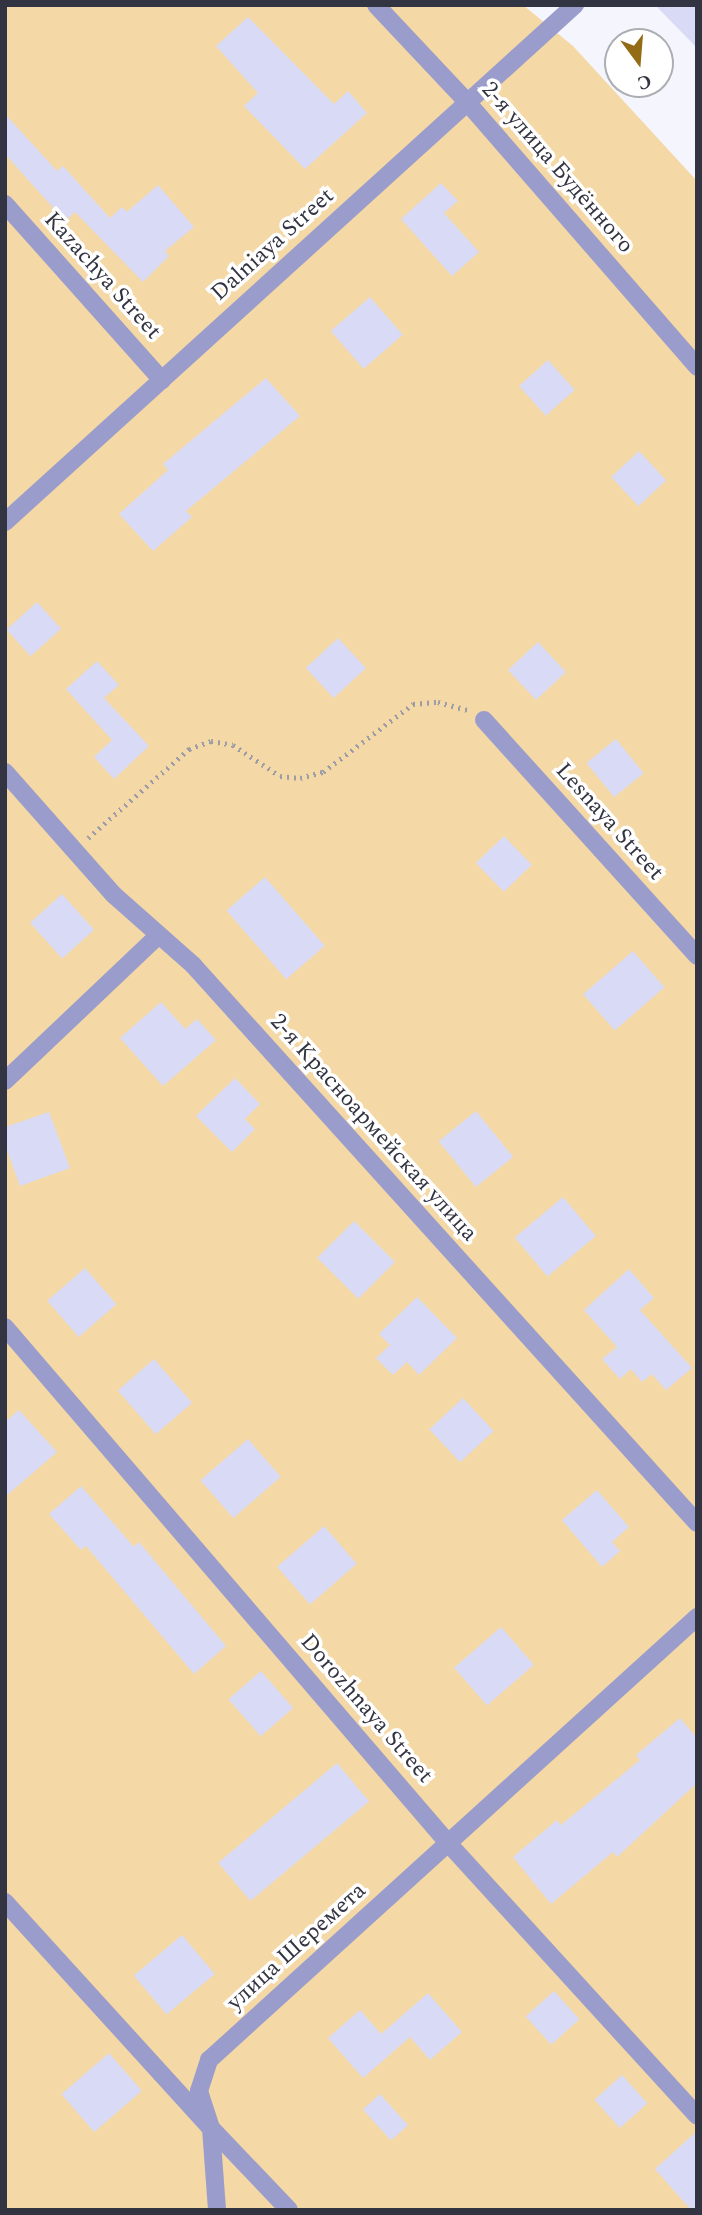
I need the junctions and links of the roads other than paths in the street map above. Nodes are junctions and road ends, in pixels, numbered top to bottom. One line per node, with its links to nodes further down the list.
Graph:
1 (376, 5): 3 (street, 2-я улица Будённого)
2 (575, 5): 3 (street, Dalniaya Street)
3 (467, 102): 5 (street, 2-я улица Будённого); 6 (street, Dalniaya Street)
4 (5, 204): 6 (street, Kazachya Street)
5 (697, 367)
6 (162, 380): 7 (street, Dalniaya Street)
7 (5, 522)
8 (484, 720): 11 (street, Lesnaya Street)
9 (5, 772): 10 (street, 2-я Красноармейская улица)
10 (159, 934): 12 (street); 14 (street, 2-я Красноармейская улица)
11 (697, 956)
12 (5, 1081)
13 (5, 1327): 16 (street, Dorozhnaya Street)
14 (697, 1524)
15 (697, 1616): 16 (street, улица Шеремета)
16 (448, 1843): 18 (street, Dorozhnaya Street); 19 (street, улица Шеремета)
17 (5, 1902): 19 (street)
18 (697, 2116)
19 (211, 2128): 20 (street); 21 (street)
20 (217, 2210)
21 (289, 2210)

